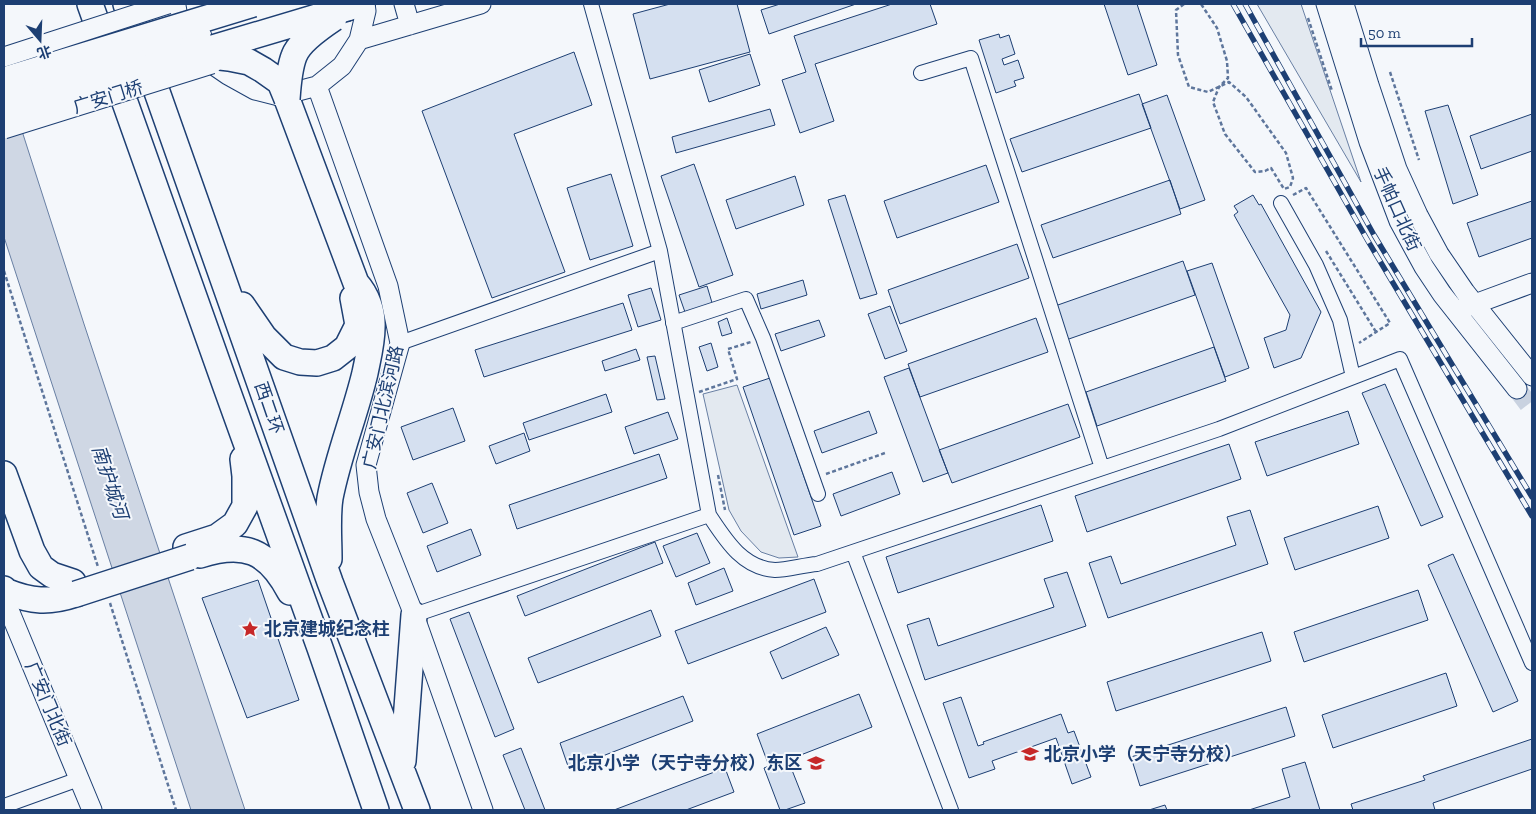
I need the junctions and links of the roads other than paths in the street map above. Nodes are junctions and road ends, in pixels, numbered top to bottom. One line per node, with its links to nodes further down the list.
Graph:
1 (90, 4): 35 (highway, 西二环)
2 (126, 4): 26 (highway, 西二环)
3 (196, 4): 15 (street)
4 (200, 4): 12 (highway)
5 (253, 4): 12 (highway, bridge)
6 (404, 4): 13 (street)
7 (481, 4): 13 (street)
8 (591, 4): 25 (street)
9 (1326, 4): 30 (street, 手帕口北街)
10 (1344, 4): 29 (street, 手帕口北街)
11 (358, 5): 14 (street); 15 (highway, 广安门桥, bridge); 21 (highway, bridge)
12 (172, 15): 16 (street, bridge); 18 (highway, bridge)
13 (410, 25): 14 (street)
14 (359, 40): 19 (street)
15 (201, 51): 19 (street); 20 (street, 广安门桥, bridge); 21 (highway, bridge); 22 (highway, 广安门桥, bridge); 23 (street, 广安门桥, bridge)
16 (4, 57)
17 (921, 73): 37 (street)
18 (4, 80)
19 (318, 86): 32 (street, 广安门北滨河路)
20 (4, 96)
21 (287, 99): 27 (highway)
22 (4, 115)
23 (4, 129)
24 (1287, 200): 34 (street)
25 (660, 251): 31 (street); 32 (street)
26 (222, 276): 27 (highway); 44 (highway, 西二环)
27 (356, 283): 44 (highway)
28 (1532, 283): 29 (street)
29 (1474, 303): 30 (street); 33 (street, 手帕口北街)
30 (1456, 312): 36 (street, 手帕口北街)
31 (673, 323): 39 (street); 41 (street)
32 (400, 343): 48 (street, 广安门北滨河路)
33 (1532, 376)
34 (1353, 377): 37 (street); 50 (street)
35 (224, 384): 42 (highway); 49 (highway, 西二环)
36 (1516, 389)
37 (1102, 468): 43 (street)
38 (4, 474): 46 (highway)
39 (818, 494)
40 (4, 503): 46 (highway)
41 (709, 515): 43 (street); 48 (street)
42 (188, 552): 46 (highway); 49 (highway)
43 (854, 552): 58 (street)
44 (330, 582): 51 (highway, 西二环)
45 (4, 589): 46 (highway)
46 (73, 591)
47 (4, 598): 52 (street, 广安门北街)
48 (414, 615): 51 (highway); 57 (street, 广安门北滨河路)
49 (320, 648): 55 (highway, 西二环)
50 (1532, 663)
51 (402, 768): 56 (highway, 西二环)
52 (79, 779): 53 (street); 54 (street, 广安门北街)
53 (4, 806)
54 (92, 810)
55 (376, 810)
56 (417, 810)
57 (484, 810)
58 (951, 810)

